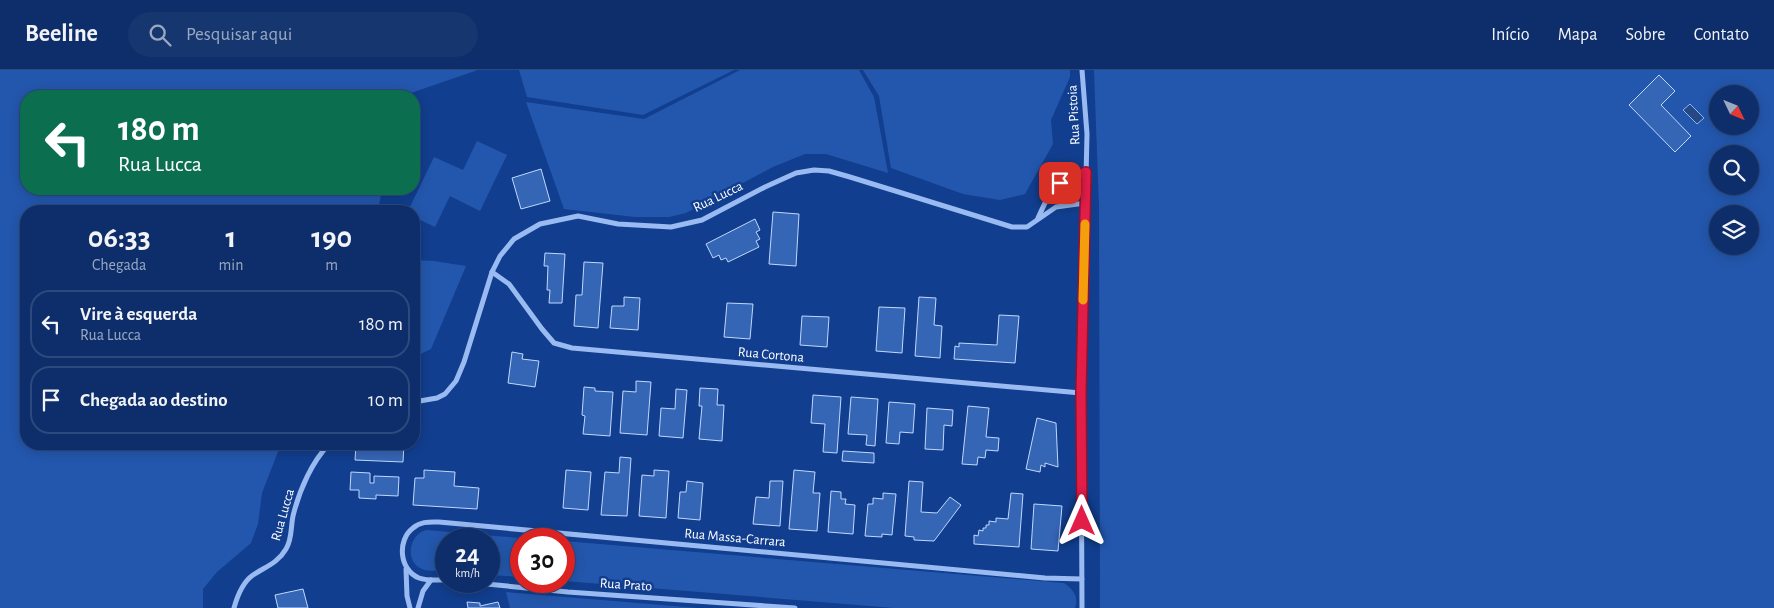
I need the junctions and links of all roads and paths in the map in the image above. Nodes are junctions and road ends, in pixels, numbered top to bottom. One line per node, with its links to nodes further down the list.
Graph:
1 (1082, 70): 2 (street, Rua Pistoia)
2 (1086, 172): 3 (street, Rua Pistoia); 4 (street)
3 (1085, 203): 4 (street, Rua Lucca); 6 (street, Rua Pistoia)
4 (1037, 220): 5 (street, Rua Lucca)
5 (492, 272): 6 (street, Rua Cortona); 7 (street, Rua Lucca)
6 (1081, 393): 10 (street, Rua Pistoia)
7 (420, 401)
8 (323, 450): 14 (street, Rua Lucca)
9 (406, 568): 10 (street, Rua Massa-Carrara); 11 (street); 15 (street)
10 (1082, 579): 18 (street, Rua Pistoia)
11 (431, 580): 12 (street); 16 (street)
12 (435, 580)
13 (500, 585): 17 (street, Rua Prato)
14 (234, 608)
15 (410, 608)
16 (418, 608)
17 (795, 608)
18 (1082, 608)

